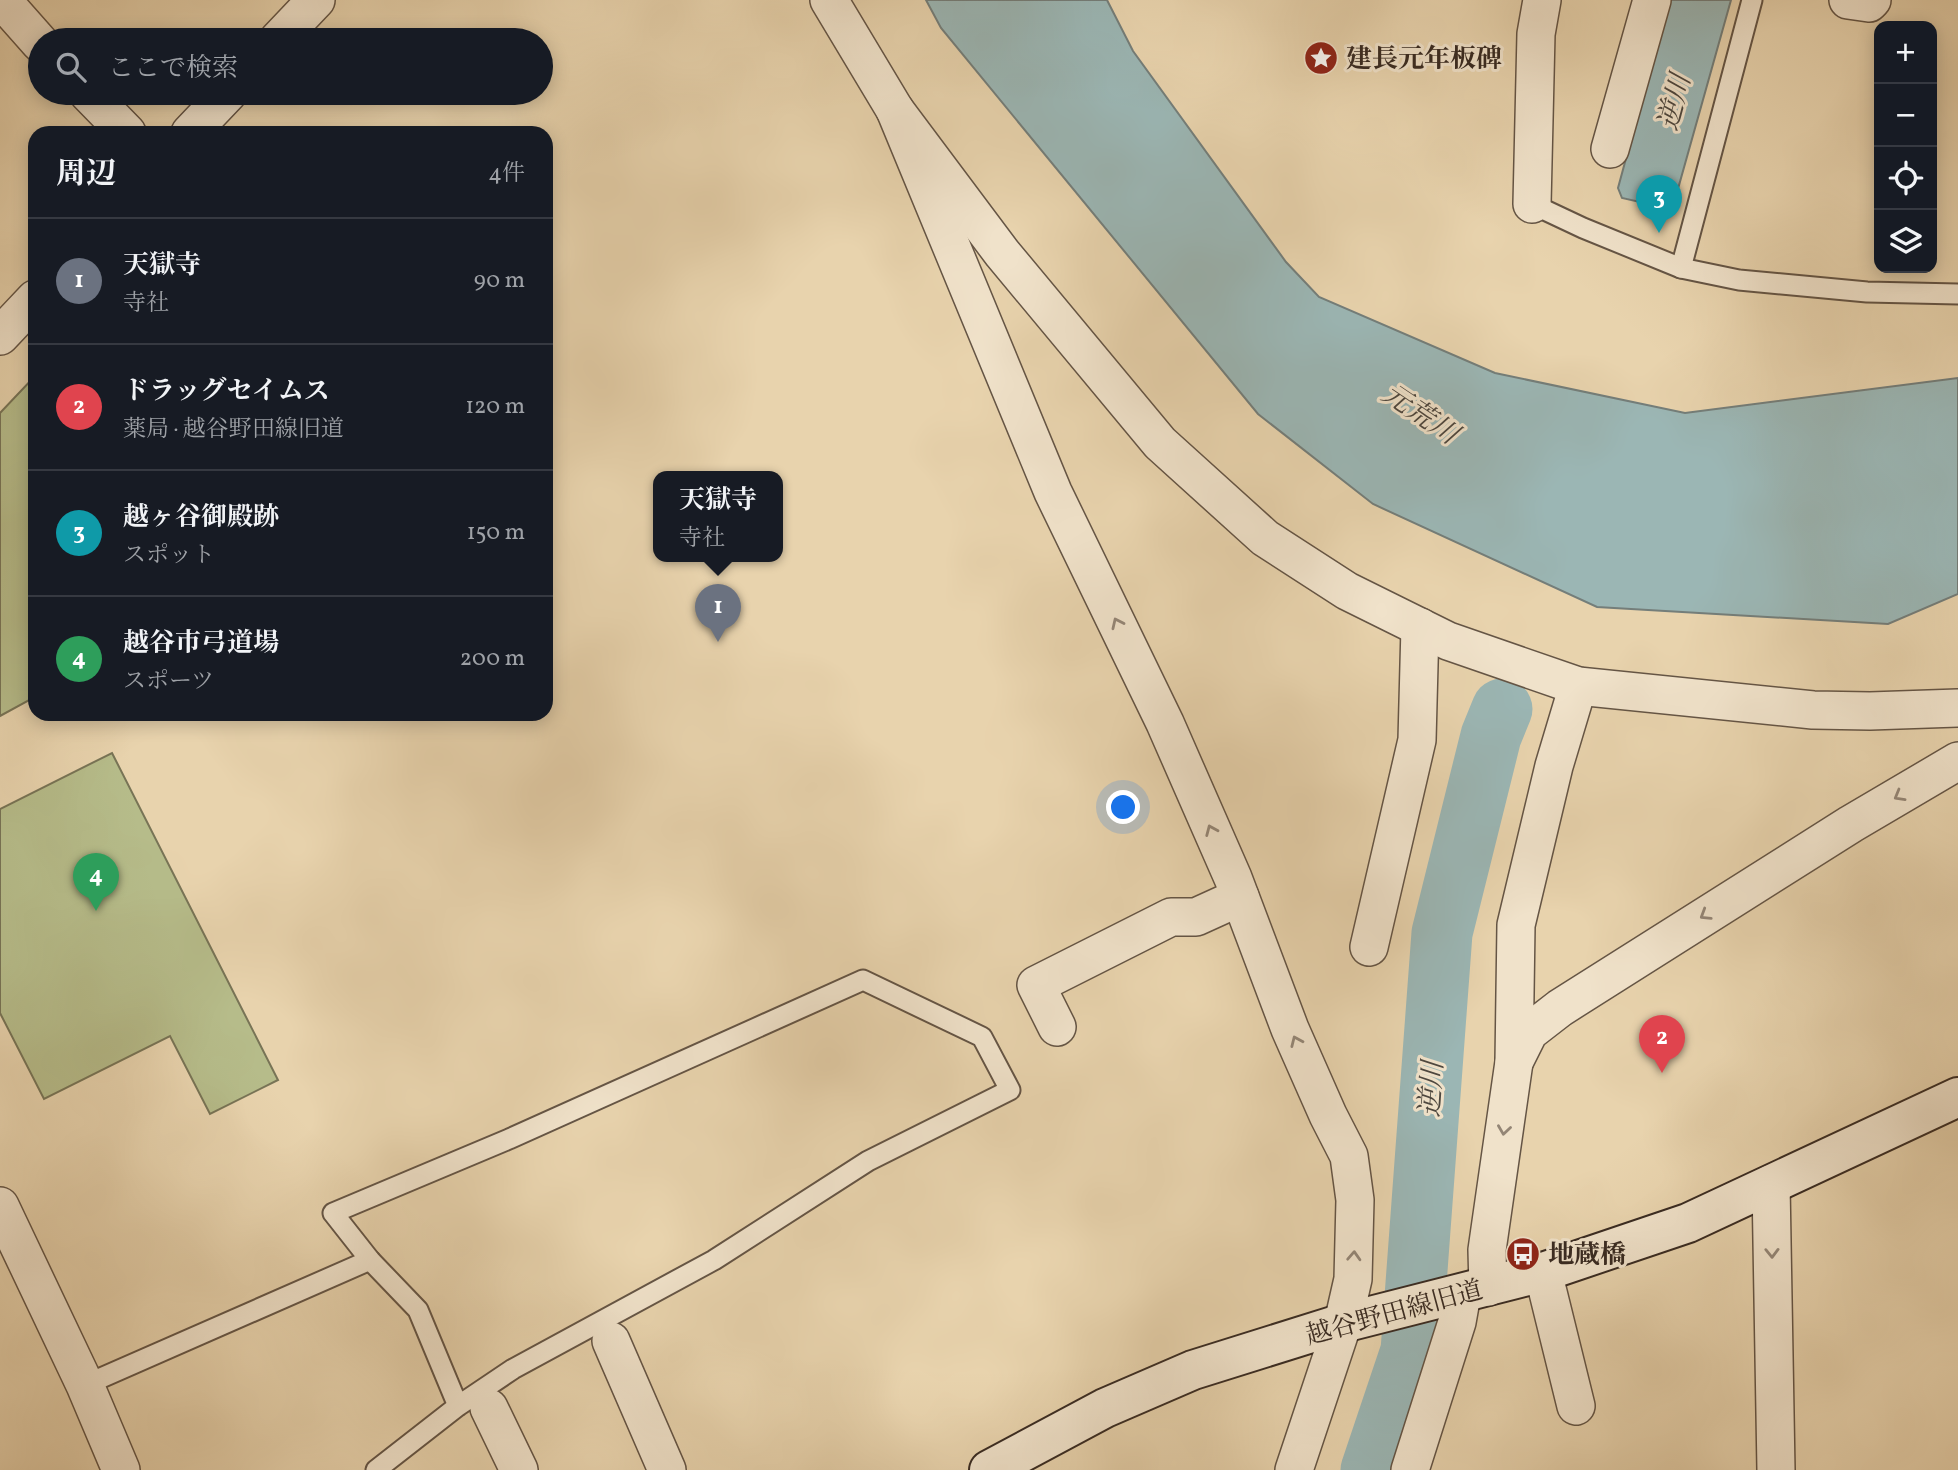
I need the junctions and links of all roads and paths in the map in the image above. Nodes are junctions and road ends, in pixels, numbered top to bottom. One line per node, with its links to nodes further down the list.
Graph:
1 (316, 0): 10 (street)
2 (829, 0): 13 (street)
3 (1542, 0): 17 (street)
4 (1652, 0): 16 (street)
5 (1752, 0): 18 (lane)
6 (1849, 0): 7 (street)
7 (1872, 0)
8 (7, 2): 9 (street)
9 (28, 28)
10 (289, 28)
11 (100, 105): 14 (street)
12 (217, 105): 15 (street)
13 (895, 110): 22 (street); 26 (street, one-way to 13)
14 (120, 126)
15 (197, 126)
16 (1610, 149)
17 (1532, 204): 18 (lane)
18 (1681, 268): 19 (lane)
19 (1958, 294)
20 (28, 306): 21 (street)
21 (0, 336)
22 (1420, 627): 23 (street); 27 (street)
23 (1578, 686): 24 (street); 29 (street)
24 (1958, 708)
25 (1958, 761): 29 (street, one-way to 29)
26 (1240, 897): 28 (street); 36 (street, one-way to 26)
27 (1369, 947)
28 (1057, 1027)
29 (1514, 1062): 35 (street, one-way to 35)
30 (1958, 1097): 31 (street, 越谷野田線旧道)
31 (1771, 1184): 34 (street, 越谷野田線旧道); 48 (street, one-way to 48)
32 (0, 1206): 38 (street)
33 (370, 1260): 38 (lane); 40 (lane); 40 (lane)
34 (1543, 1272): 35 (street, 越谷野田線旧道); 39 (street)
35 (1467, 1292): 36 (street, 越谷野田線旧道); 47 (street)
36 (1353, 1320): 45 (street, 越谷野田線旧道); 46 (street)
37 (611, 1341): 44 (street)
38 (85, 1385): 41 (street)
39 (1576, 1406)
40 (473, 1407): 42 (lane); 43 (street)
41 (121, 1470)
42 (376, 1470)
43 (519, 1470)
44 (667, 1470)
45 (989, 1470)
46 (1294, 1470)
47 (1410, 1470)
48 (1776, 1470)

